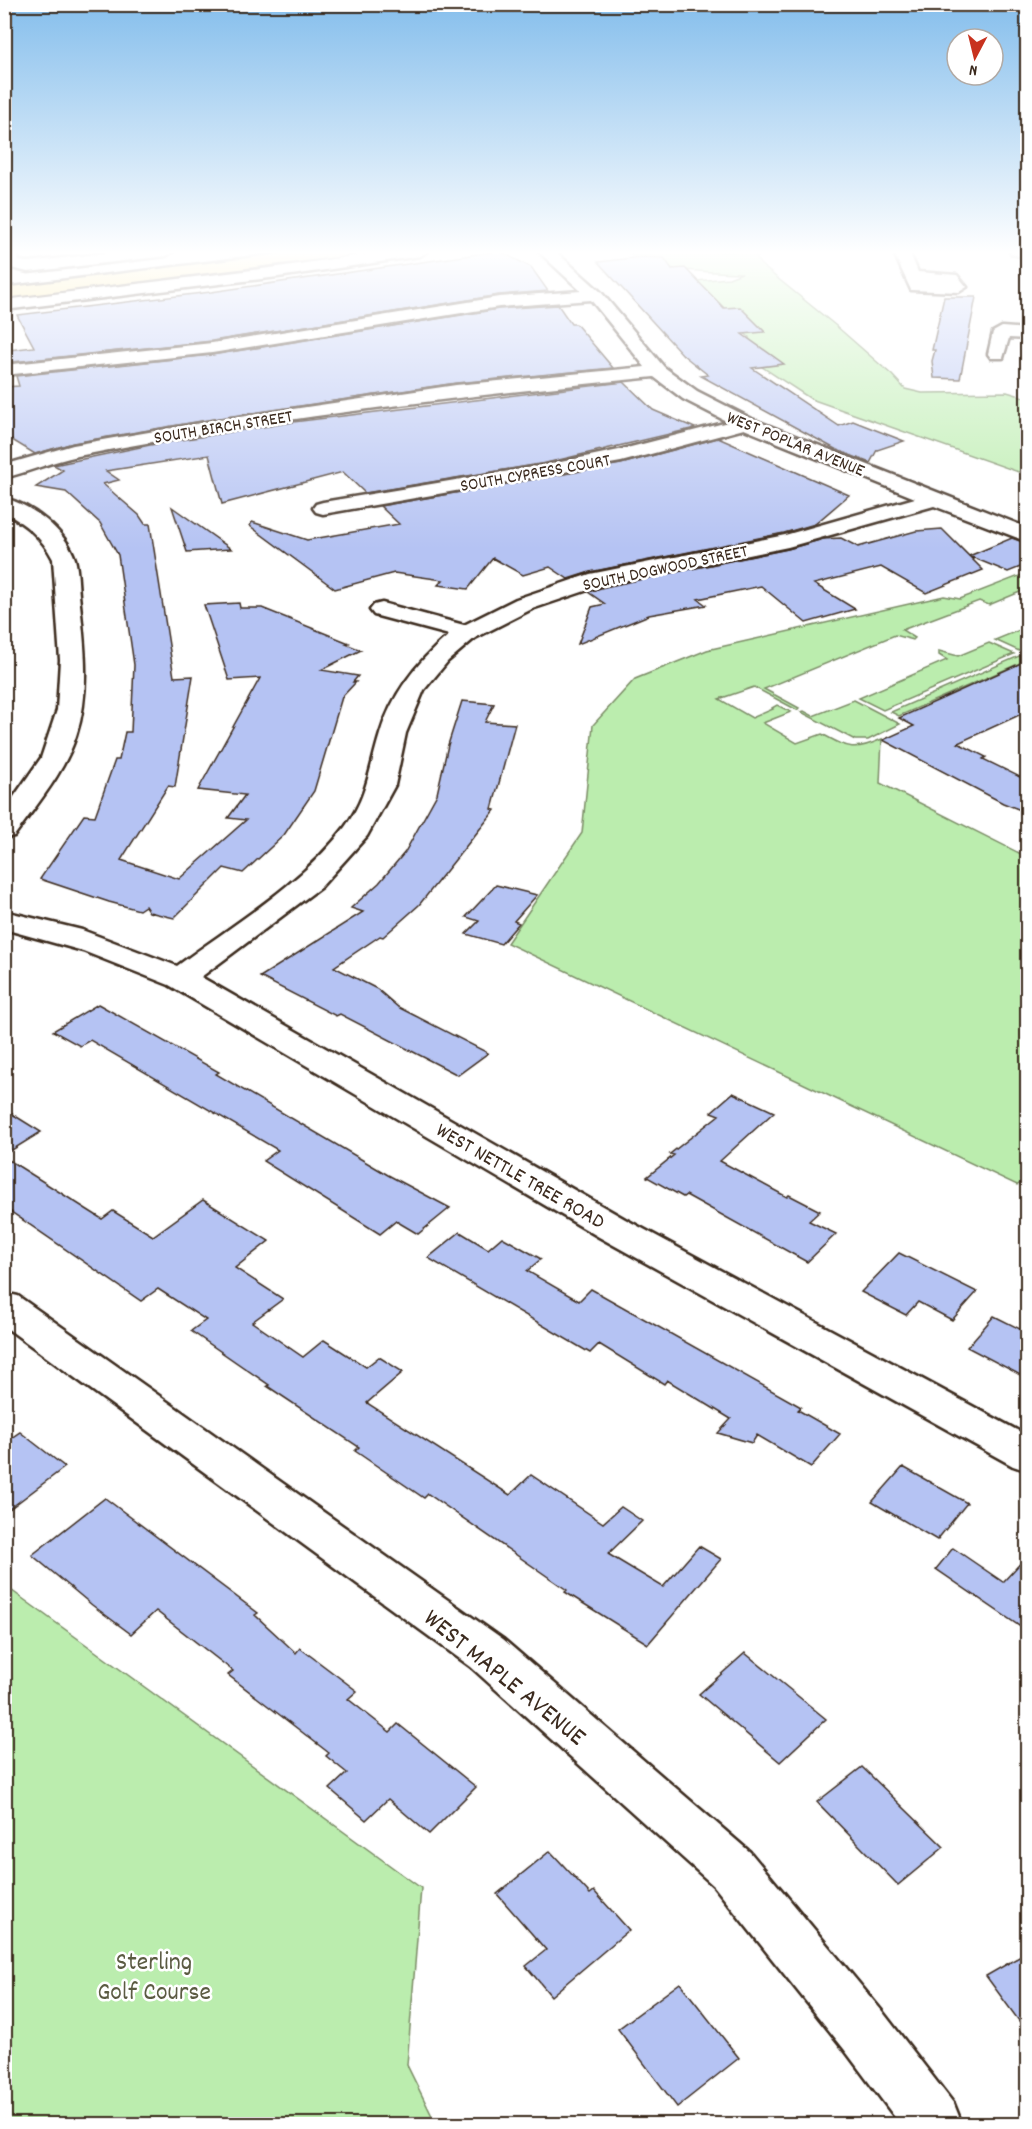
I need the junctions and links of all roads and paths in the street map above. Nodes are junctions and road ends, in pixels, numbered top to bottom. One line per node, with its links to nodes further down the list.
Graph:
1 (190, 350): 5 (street)
2 (641, 350): 6 (street, WEST POPLAR AVENUE)
3 (998, 350): 4 (street)
4 (997, 354)
5 (4, 370)
6 (658, 371): 7 (street, WEST POPLAR AVENUE); 8 (street, SOUTH BIRCH STREET)
7 (745, 423): 9 (street, WEST POPLAR AVENUE); 11 (street, SOUTH CYPRESS COURT)
8 (4, 472)
9 (934, 499): 12 (street, WEST POPLAR AVENUE); 14 (street, SOUTH DOGWOOD STREET)
10 (4, 504): 15 (street)
11 (323, 508)
12 (1028, 536)
13 (382, 610): 14 (street)
14 (467, 633): 17 (street, SOUTH DOGWOOD STREET)
15 (4, 830)
16 (4, 921): 17 (street, WEST NETTLE TREE ROAD)
17 (180, 978): 19 (street, WEST NETTLE TREE ROAD)
18 (4, 1306): 20 (street, WEST MAPLE AVENUE)
19 (1028, 1455)
20 (934, 2124)

